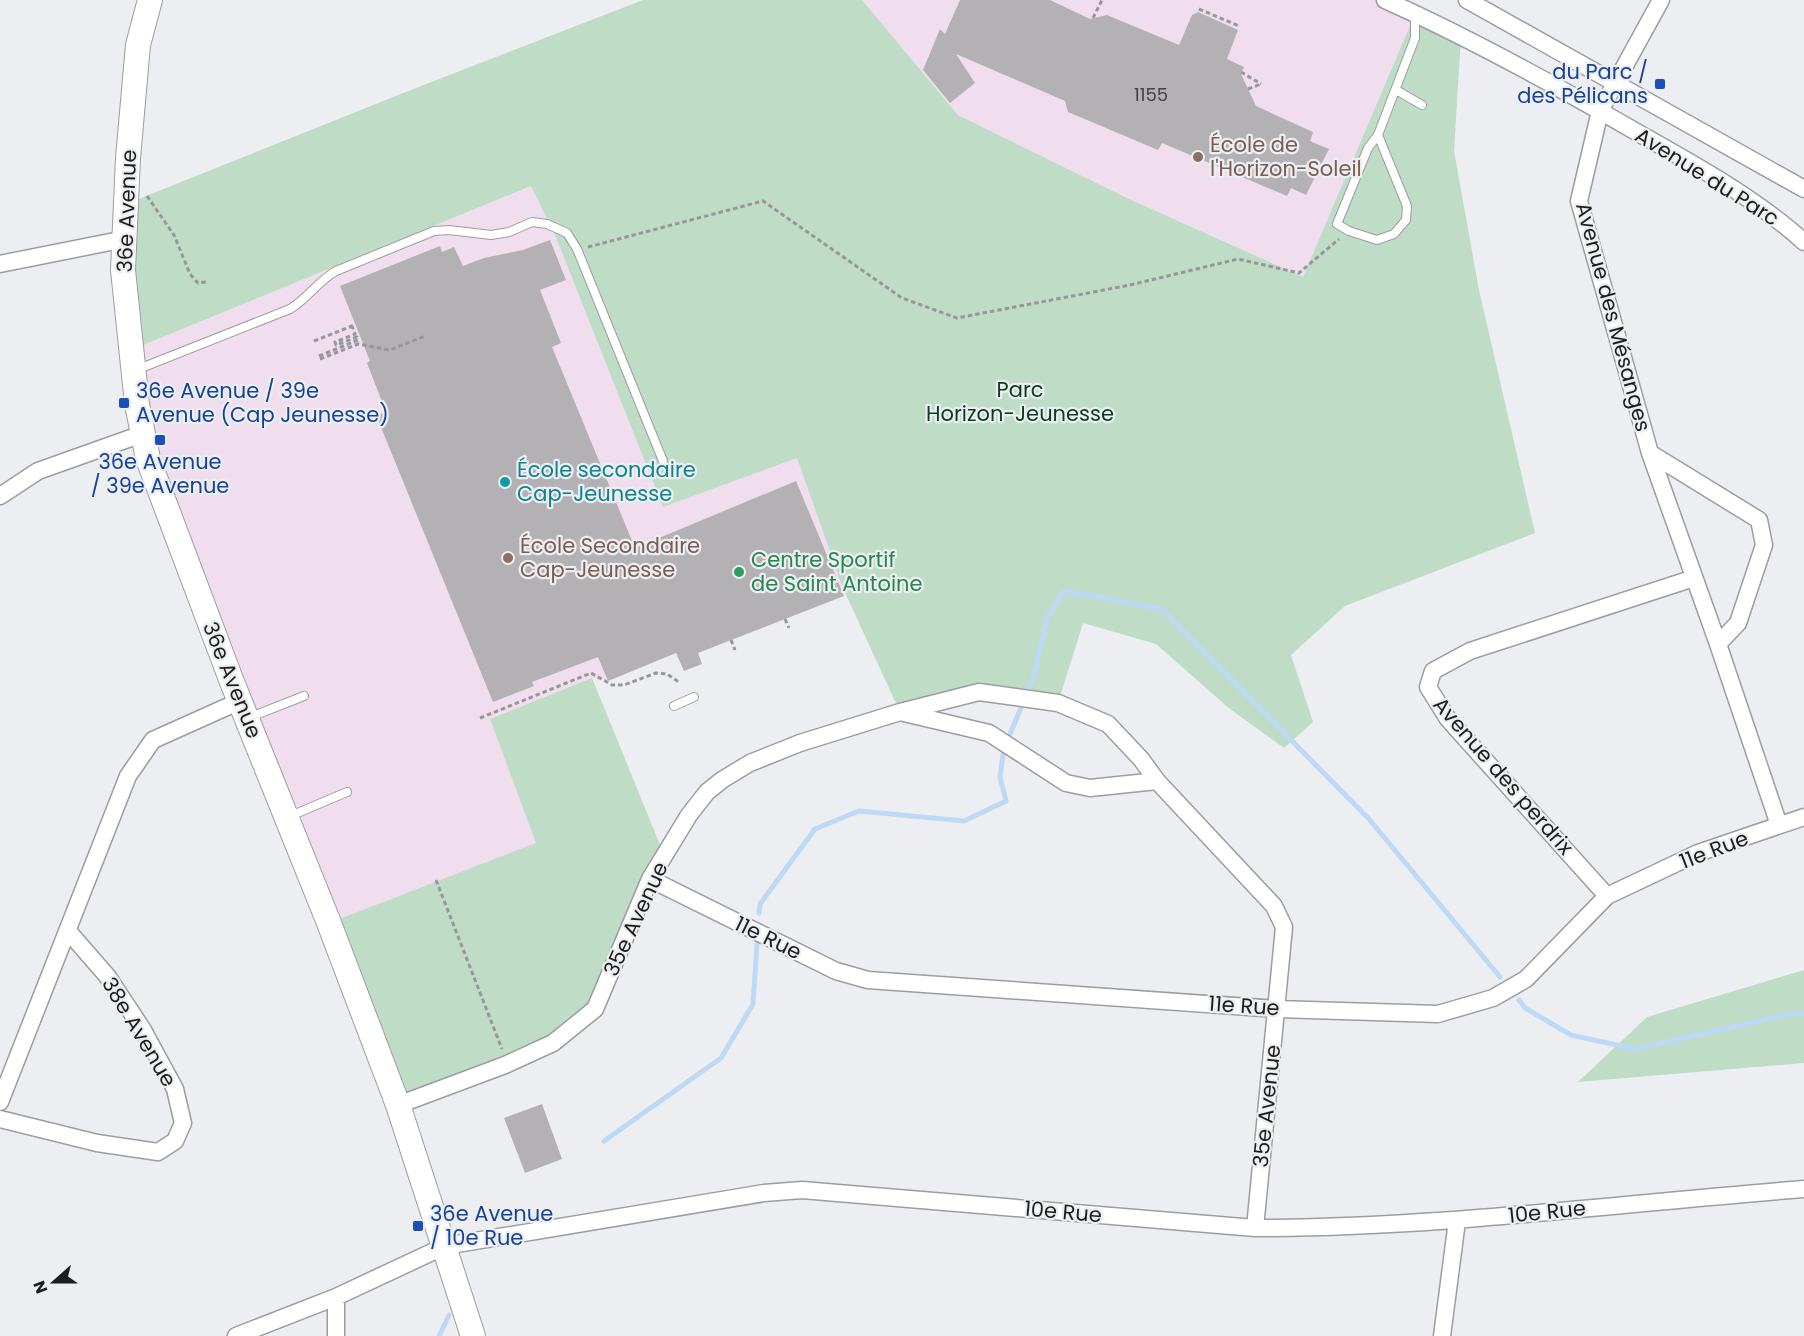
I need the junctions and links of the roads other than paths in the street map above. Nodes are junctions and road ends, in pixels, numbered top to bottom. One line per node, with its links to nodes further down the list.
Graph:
1 (150, 0): 12 (street, 36e Avenue)
2 (1385, 0): 5 (street, Avenue du Parc)
3 (1467, 0): 6 (street, Avenue du Parc)
4 (1662, 0): 6 (street, Avenue des Mésanges)
5 (1418, 7): 7 (lane); 9 (street, Avenue du Parc)
6 (1615, 84): 9 (street, Avenue des Mésanges); 11 (street, Avenue du Parc)
7 (1396, 90): 8 (lane); 10 (lane)
8 (1422, 105)
9 (1600, 111): 13 (street, Avenue du Parc); 17 (street, Avenue des Mésanges)
10 (1378, 135): 10 (lane)
11 (1804, 189)
12 (124, 239): 14 (street); 15 (street, 36e Avenue)
13 (1804, 242)
14 (0, 264)
15 (133, 371): 16 (street, 36e Avenue); 18 (lane)
16 (142, 434): 19 (street); 25 (street, 36e Avenue)
17 (1650, 453): 20 (street, Avenue des Mésanges); 21 (street, Avenue des Mésanges)
18 (663, 461)
19 (0, 496)
20 (1694, 578): 21 (street, Avenue des Mésanges); 33 (street, Avenue des perdrix)
21 (1718, 644): 31 (street, Avenue des Mésanges)
22 (304, 696): 25 (lane)
23 (694, 698): 24 (lane)
24 (674, 706)
25 (243, 710): 30 (street, 36e Avenue); 34 (street)
26 (900, 712): 27 (street, 35e Avenue); 27 (street, 35e Avenue); 32 (street, 35e Avenue)
27 (1157, 781): 35 (street, 35e Avenue)
28 (347, 792): 30 (lane)
29 (1804, 817): 31 (street, 11e Rue)
30 (287, 818): 37 (street, 36e Avenue)
31 (1779, 825): 33 (street, 11e Rue)
32 (650, 879): 35 (street, 11e Rue); 37 (street, 35e Avenue)
33 (1607, 896): 35 (street, 11e Rue)
34 (68, 931): 36 (street); 38 (street, 38e Avenue)
35 (1277, 1009): 41 (street, 35e Avenue)
36 (0, 1102)
37 (398, 1106): 42 (street, 36e Avenue)
38 (0, 1119)
39 (1804, 1189): 40 (street, 10e Rue)
40 (1457, 1221): 41 (street, 10e Rue); 47 (street)
41 (1255, 1228): 42 (street, 10e Rue)
42 (445, 1246): 43 (street, 10e Rue); 46 (street, 36e Avenue)
43 (336, 1297): 44 (street, 10e Rue); 45 (street)
44 (236, 1336)
45 (336, 1336)
46 (473, 1336)
47 (1442, 1336)

